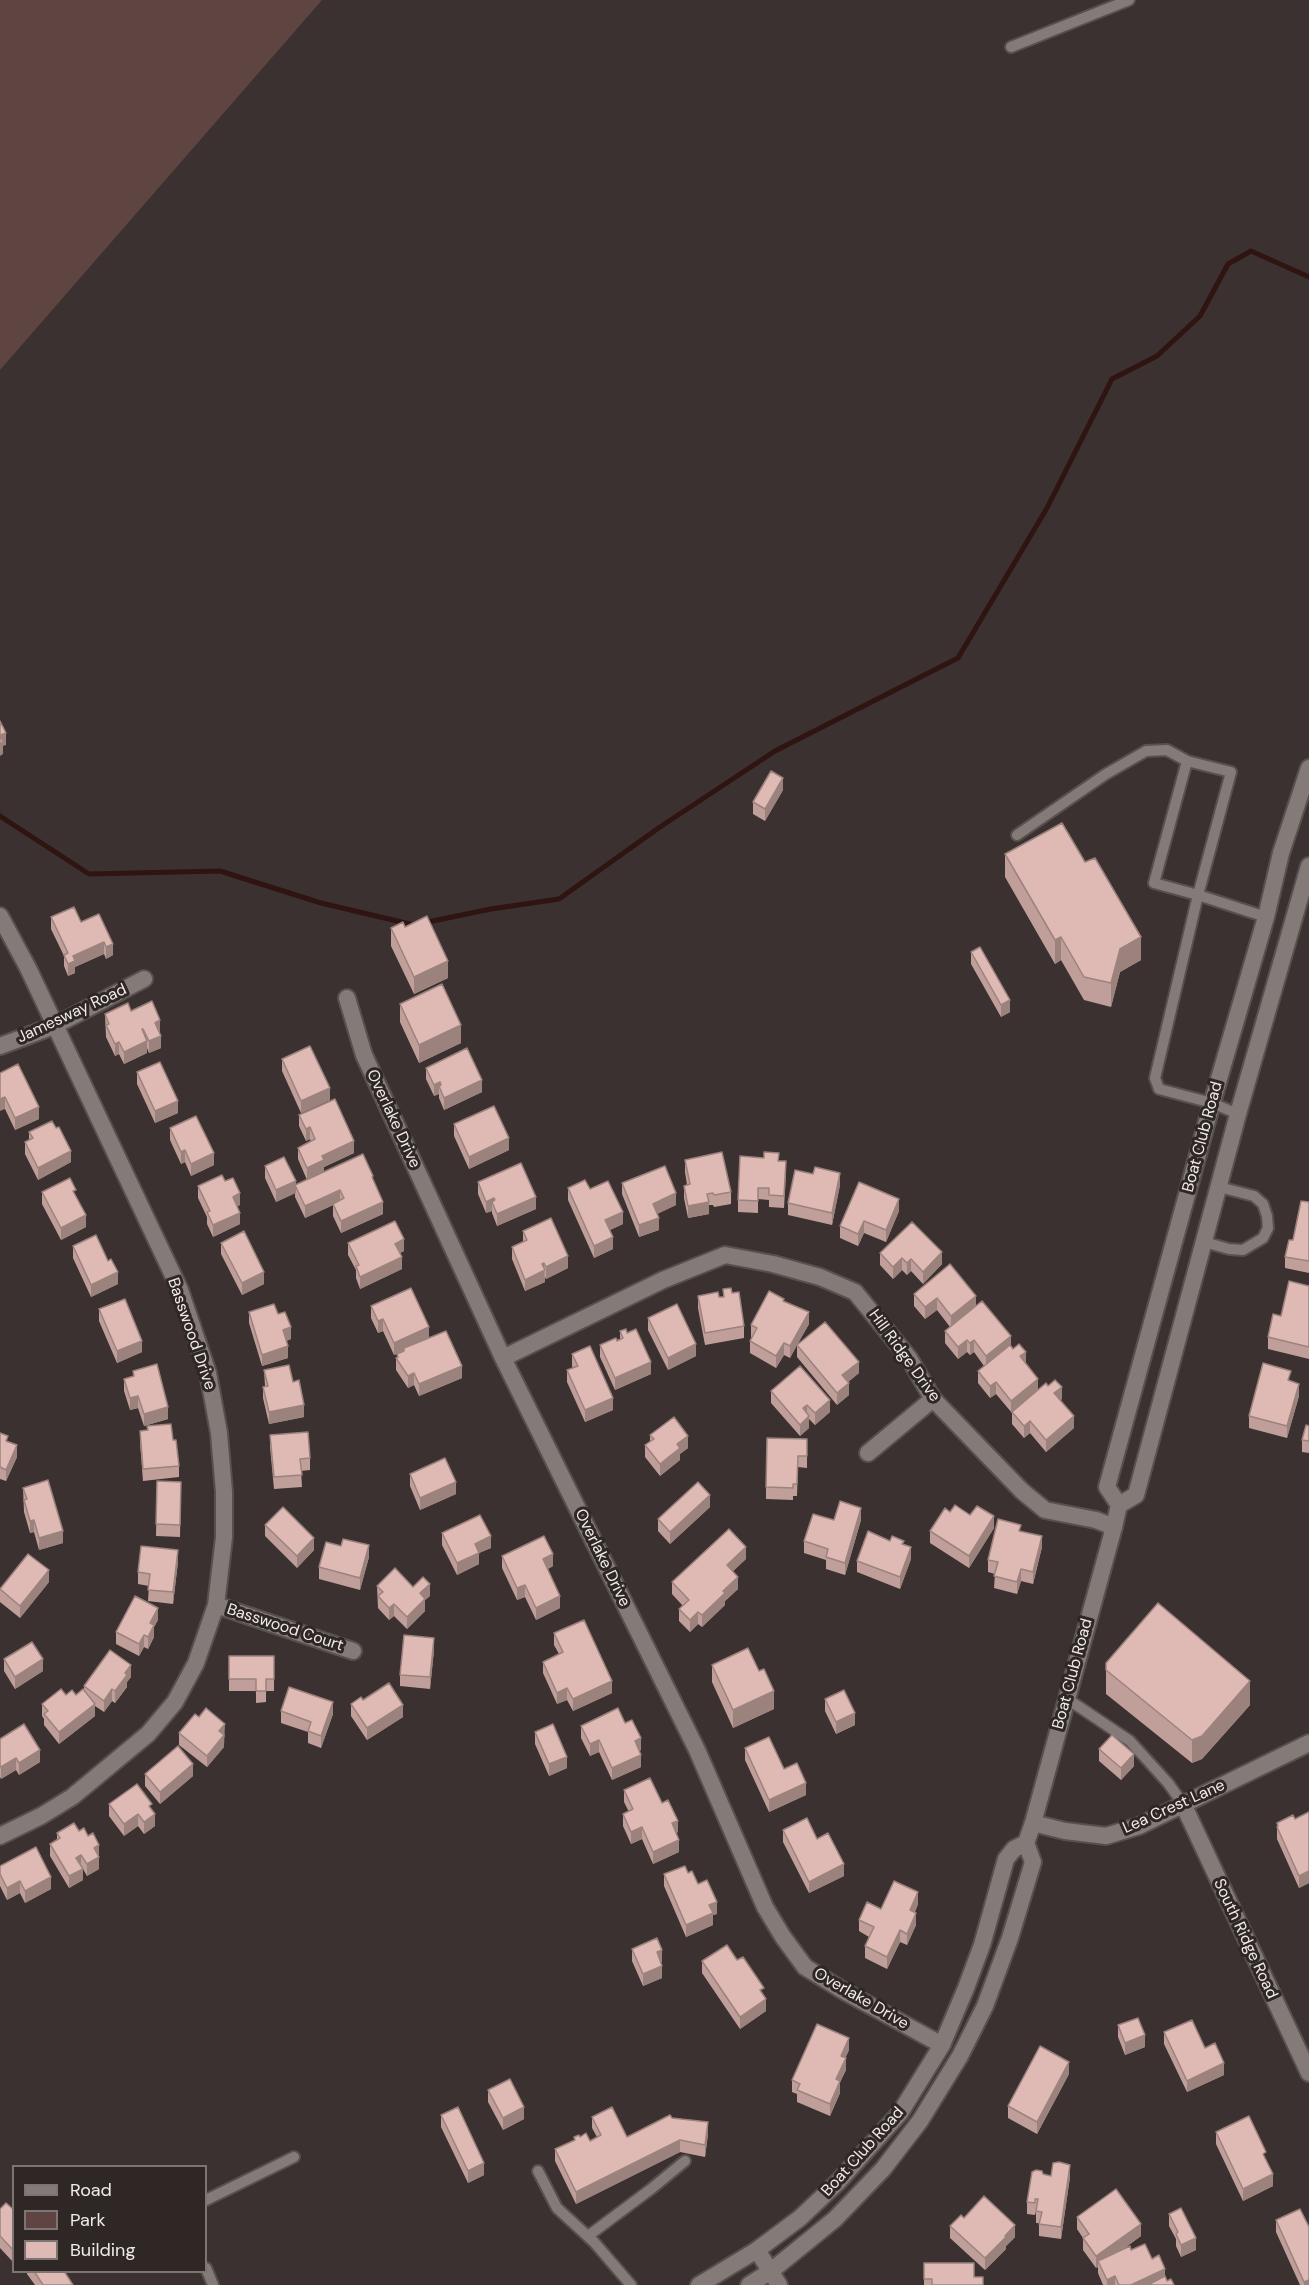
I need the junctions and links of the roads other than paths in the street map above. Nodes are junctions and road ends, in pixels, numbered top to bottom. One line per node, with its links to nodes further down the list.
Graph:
1 (1129, 0): 2 (lane)
2 (1011, 47)
3 (1187, 761): 5 (lane); 7 (lane); 7 (lane)
4 (1309, 768): 9 (street, Boat Club Road)
5 (1017, 835)
6 (1309, 866): 15 (street, Boat Club Road)
7 (1198, 895): 9 (lane); 14 (lane)
8 (0, 916): 12 (street, Basswood Drive)
9 (1266, 917): 14 (street, Boat Club Road)
10 (144, 980): 12 (street, Jamesway Road)
11 (347, 998): 18 (street, Overlake Drive)
12 (54, 1026): 13 (street, Jamesway Road); 23 (street, Basswood Drive)
13 (0, 1046)
14 (1212, 1103): 15 (lane); 21 (street, Boat Club Road)
15 (1238, 1114): 16 (street, Boat Club Road)
16 (1219, 1187): 17 (street, Boat Club Road); 17 (lane)
17 (1204, 1242): 21 (street, Boat Club Road)
18 (503, 1358): 19 (street, Hill Ridge Drive); 31 (street, Overlake Drive)
19 (933, 1399): 20 (street); 22 (street, Hill Ridge Drive)
20 (868, 1453)
21 (1119, 1505): 22 (street, Boat Club Road)
22 (1114, 1527): 25 (street, Boat Club Road)
23 (216, 1605): 24 (street, Basswood Court); 29 (street, Basswood Drive)
24 (353, 1651)
25 (1066, 1698): 27 (lane); 28 (street, Boat Club Road)
26 (1309, 1743): 27 (street, Lea Crest Lane)
27 (1183, 1804): 28 (street, Lea Crest Lane); 32 (street, South Ridge Road)
28 (1033, 1823): 30 (street, Boat Club Road)
29 (0, 1836)
30 (1026, 1843): 31 (street, Boat Club Road); 40 (street, Boat Club Road)
31 (942, 2045): 38 (street, Boat Club Road)
32 (1309, 2073)
33 (294, 2157): 36 (lane)
34 (685, 2161): 37 (lane)
35 (538, 2171): 37 (lane)
36 (207, 2200)
37 (588, 2236): 42 (lane)
38 (757, 2250): 40 (street); 43 (street, Boat Club Road)
39 (207, 2270): 41 (lane)
40 (775, 2278): 44 (street, Boat Club Road)
41 (213, 2285)
42 (631, 2285)
43 (699, 2285)
44 (749, 2285)

